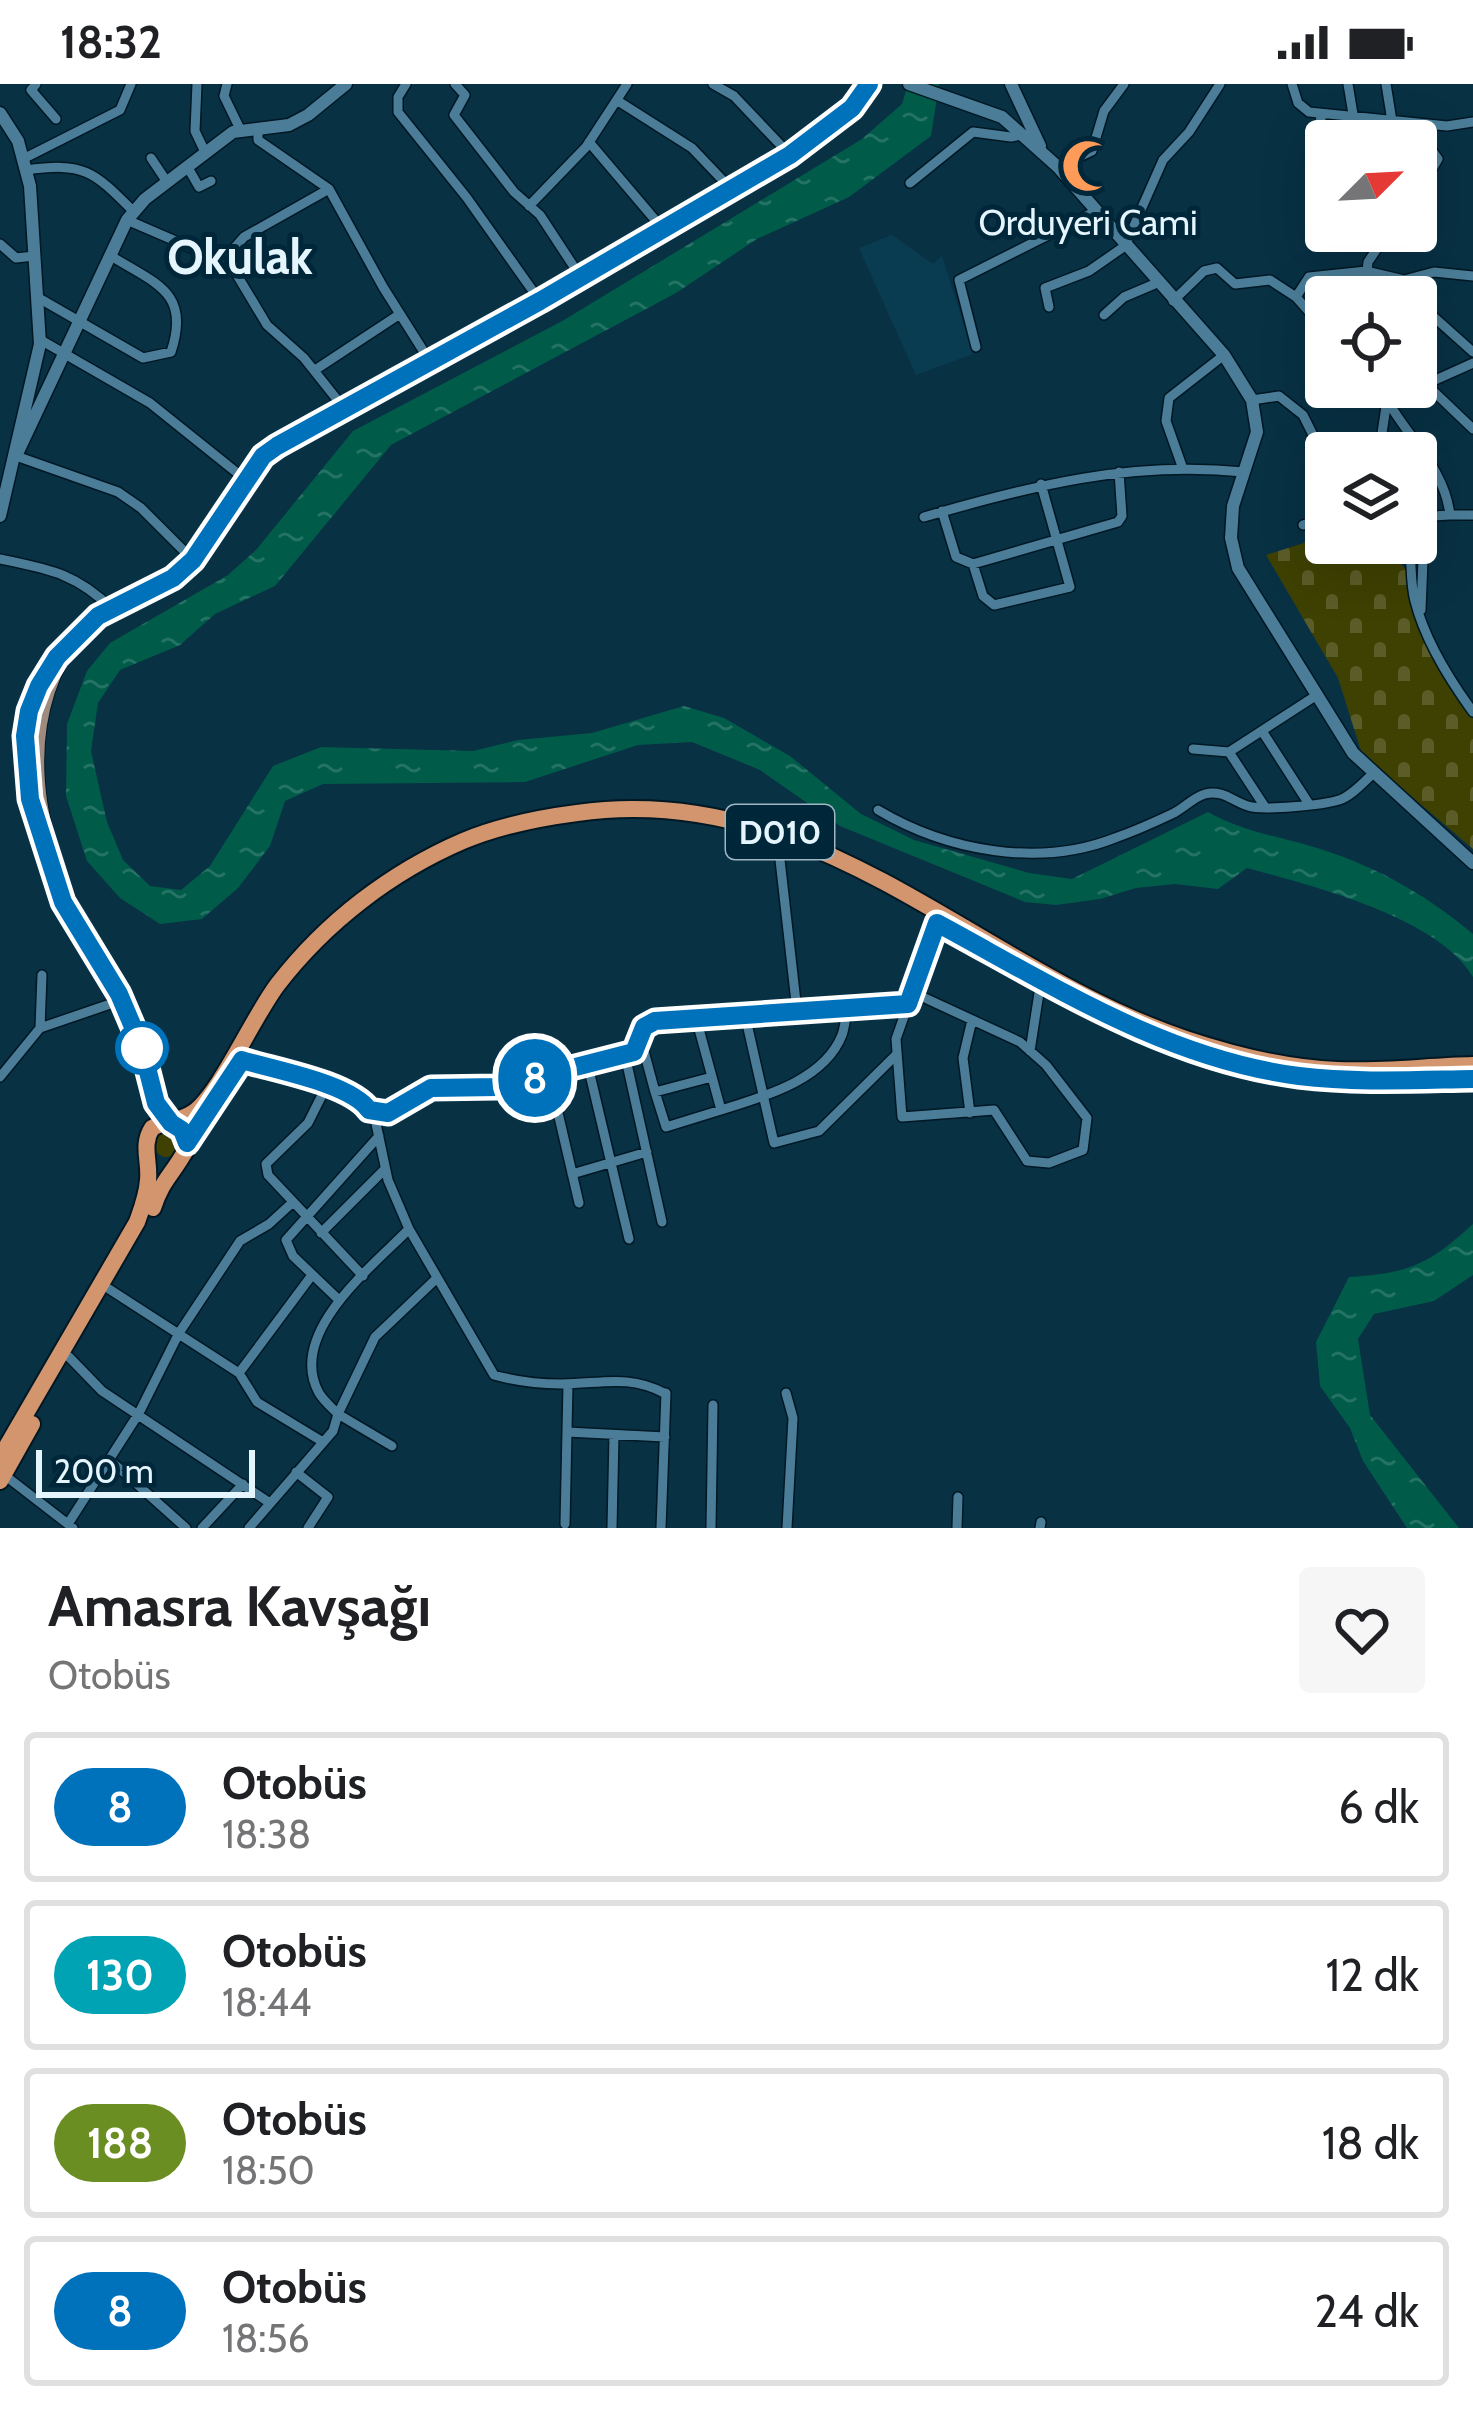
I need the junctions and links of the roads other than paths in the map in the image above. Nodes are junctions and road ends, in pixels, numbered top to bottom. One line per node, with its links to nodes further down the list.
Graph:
1 (36, 84): 22 (street)
2 (131, 84): 36 (street)
3 (197, 84): 32 (street)
4 (227, 84): 30 (street)
5 (346, 84): 29 (street)
6 (406, 84): 63 (street)
7 (455, 84): 44 (street)
8 (627, 84): 18 (street)
9 (713, 84): 34 (street)
10 (869, 84): 34 (main road)
11 (909, 84): 27 (street)
12 (1124, 84): 38 (street)
13 (1220, 84): 49 (street)
14 (1292, 84): 19 (street)
15 (1348, 84): 21 (street)
16 (1386, 84): 25 (street)
17 (1013, 89): 27 (street); 33 (street)
18 (618, 101): 31 (street); 43 (street)
19 (1319, 112): 21 (street); 23 (street)
20 (0, 113): 36 (street)
21 (1353, 114): 24 (street)
22 (56, 119)
23 (1321, 120)
24 (1370, 120)
25 (1392, 120)
26 (1473, 122): 28 (street)
27 (1013, 123): 33 (street); 41 (street)
28 (1437, 125)
29 (258, 128): 30 (street); 42 (street)
30 (241, 130): 32 (street)
31 (589, 142): 44 (street); 47 (street)
32 (206, 152): 37 (street)
33 (1043, 153): 38 (street)
34 (790, 155): 43 (main road)
35 (151, 158): 40 (street)
36 (24, 164): 46 (street); 51 (street)
37 (187, 166): 39 (street); 40 (street)
38 (1058, 167): 45 (street)
39 (212, 181)
40 (167, 182): 46 (street)
41 (910, 183)
42 (329, 190): 53 (street); 67 (street)
43 (732, 190): 47 (main road)
44 (529, 206): 55 (street)
45 (1094, 212): 49 (street); 72 (street)
46 (130, 216): 52 (street); 53 (street)
47 (662, 228): 55 (main road)
48 (0, 244): 51 (street)
49 (1125, 246): 60 (street); 66 (street)
50 (1373, 252): 54 (street)
51 (34, 256): 61 (street)
52 (111, 256): 70 (street); 70 (street)
53 (223, 261): 78 (street)
54 (1366, 271): 56 (street); 57 (street); 62 (street)
55 (580, 275): 63 (main road)
56 (1366, 276)
57 (1387, 276)
58 (1419, 276): 59 (street)
59 (1473, 276)
60 (1157, 283): 64 (street); 68 (street)
61 (37, 297): 70 (street); 71 (street)
62 (1296, 297): 64 (street); 65 (street)
63 (540, 301): 76 (main road)
64 (1173, 301): 75 (street)
65 (1305, 305)
66 (1049, 307)
67 (400, 314): 76 (street); 78 (street)
68 (1104, 315)
69 (1437, 320): 74 (street)
70 (78, 321): 73 (street)
71 (40, 339): 73 (street); 84 (street)
72 (976, 346)
73 (64, 350): 84 (street); 88 (street)
74 (1473, 352)
75 (1224, 355): 79 (street); 85 (street)
76 (429, 360): 80 (main road)
77 (1473, 363): 82 (street)
78 (315, 370): 80 (street)
79 (1252, 400): 83 (street); 87 (street)
80 (343, 407): 88 (main road)
81 (1393, 408): 91 (street)
82 (1473, 429)
83 (1312, 432)
84 (10, 459): 94 (street); 98 (street)
85 (1183, 469): 86 (street); 87 (street)
86 (1119, 472): 89 (street); 96 (street)
87 (1244, 472): 104 (street)
88 (246, 480): 98 (main road)
89 (1041, 484): 90 (street); 96 (street)
90 (942, 512): 95 (street); 99 (street)
91 (1450, 514): 92 (street); 93 (street)
92 (1473, 514)
93 (1437, 515)
94 (0, 516)
95 (924, 517)
96 (1058, 542): 99 (street); 99 (street)
97 (0, 559): 102 (street)
98 (193, 560): 102 (main road)
99 (973, 564)
100 (1411, 564): 103 (street)
101 (1422, 564): 103 (street)
102 (112, 609): 119 (main road)
103 (1422, 621): 105 (street)
104 (1317, 695): 106 (street); 109 (street)
105 (1473, 712)
106 (1262, 730): 108 (street); 110 (street)
107 (1193, 749): 108 (street)
108 (1229, 752): 111 (street)
109 (1375, 772): 110 (street); 114 (street)
110 (1309, 804): 111 (street)
111 (1265, 807): 112 (street)
112 (878, 810)
113 (778, 842): 115 (highway, D010); 122 (street); 132 (highway, D010)
114 (1473, 863)
115 (937, 923): 117 (highway, D010); 118 (street)
116 (42, 975): 127 (street)
117 (1040, 980): 129 (street); 134 (highway, D010)
118 (912, 992): 120 (street); 126 (street)
119 (122, 1000): 124 (main road); 127 (street)
120 (908, 1004): 121 (street); 130 (street)
121 (848, 1006): 122 (street); 140 (street)
122 (797, 1010): 123 (street)
123 (745, 1015): 125 (street); 140 (street)
124 (130, 1017): 144 (main road); 145 (main road)
125 (696, 1018): 128 (street); 137 (street)
126 (972, 1020): 129 (street); 143 (street)
127 (40, 1028): 136 (street)
128 (640, 1040): 131 (street); 139 (street)
129 (1030, 1051): 143 (street)
130 (897, 1054): 140 (street); 143 (street)
131 (625, 1055): 133 (street); 148 (street)
132 (242, 1060): 138 (street); 147 (highway, D010)
133 (588, 1066): 135 (street); 151 (street)
134 (1469, 1072): 144 (highway, D010)
135 (549, 1074): 141 (street); 153 (street)
136 (0, 1077)
137 (712, 1077): 139 (street); 142 (street)
138 (327, 1085): 141 (street); 154 (street)
139 (655, 1092): 142 (street)
140 (764, 1096): 142 (street)
141 (369, 1110): 146 (street)
142 (721, 1110)
143 (970, 1113)
144 (171, 1123): 145 (highway); 147 (highway)
145 (148, 1133): 149 (highway)
146 (379, 1136): 152 (street); 156 (street)
147 (187, 1143): 150 (highway)
148 (647, 1152): 151 (street); 157 (street)
149 (147, 1153): 150 (highway); 181 (highway)
150 (178, 1161): 166 (highway)
151 (611, 1163): 153 (street); 161 (street)
152 (386, 1168): 159 (street); 160 (street)
153 (572, 1174): 155 (street)
154 (292, 1202): 156 (street); 158 (street)
155 (579, 1203)
156 (307, 1218): 160 (street); 162 (street)
157 (662, 1222)
158 (269, 1224): 162 (street); 168 (street)
159 (410, 1229): 164 (street); 165 (street)
160 (321, 1233): 164 (street)
161 (629, 1239)
162 (286, 1240): 163 (street)
163 (312, 1275): 167 (street); 170 (street)
164 (363, 1276): 167 (street)
165 (437, 1278): 171 (street); 175 (street)
166 (109, 1289): 168 (street); 169 (highway)
167 (339, 1300): 175 (street)
168 (179, 1333): 170 (street); 174 (street)
169 (69, 1357): 174 (street); 184 (highway)
170 (239, 1373): 179 (street)
171 (568, 1384): 176 (street); 178 (street)
172 (786, 1394): 197 (street)
173 (713, 1405): 196 (street)
174 (140, 1413): 182 (street); 185 (street)
175 (338, 1414): 179 (street); 180 (street)
176 (567, 1432): 177 (street); 188 (street)
177 (614, 1435): 178 (street); 194 (street)
178 (664, 1437): 195 (street)
179 (323, 1442): 183 (street)
180 (392, 1446)
181 (0, 1458)
182 (110, 1461): 189 (street); 190 (street)
183 (296, 1472): 187 (street); 193 (street)
184 (4, 1479): 189 (street)
185 (243, 1484): 187 (street); 191 (street)
186 (958, 1497): 198 (street)
187 (270, 1503): 192 (street)
188 (565, 1524)
189 (71, 1526)
190 (186, 1528)
191 (202, 1528)
192 (249, 1528)
193 (308, 1528)
194 (611, 1528)
195 (661, 1528)
196 (711, 1528)
197 (787, 1528)
198 (957, 1528)

